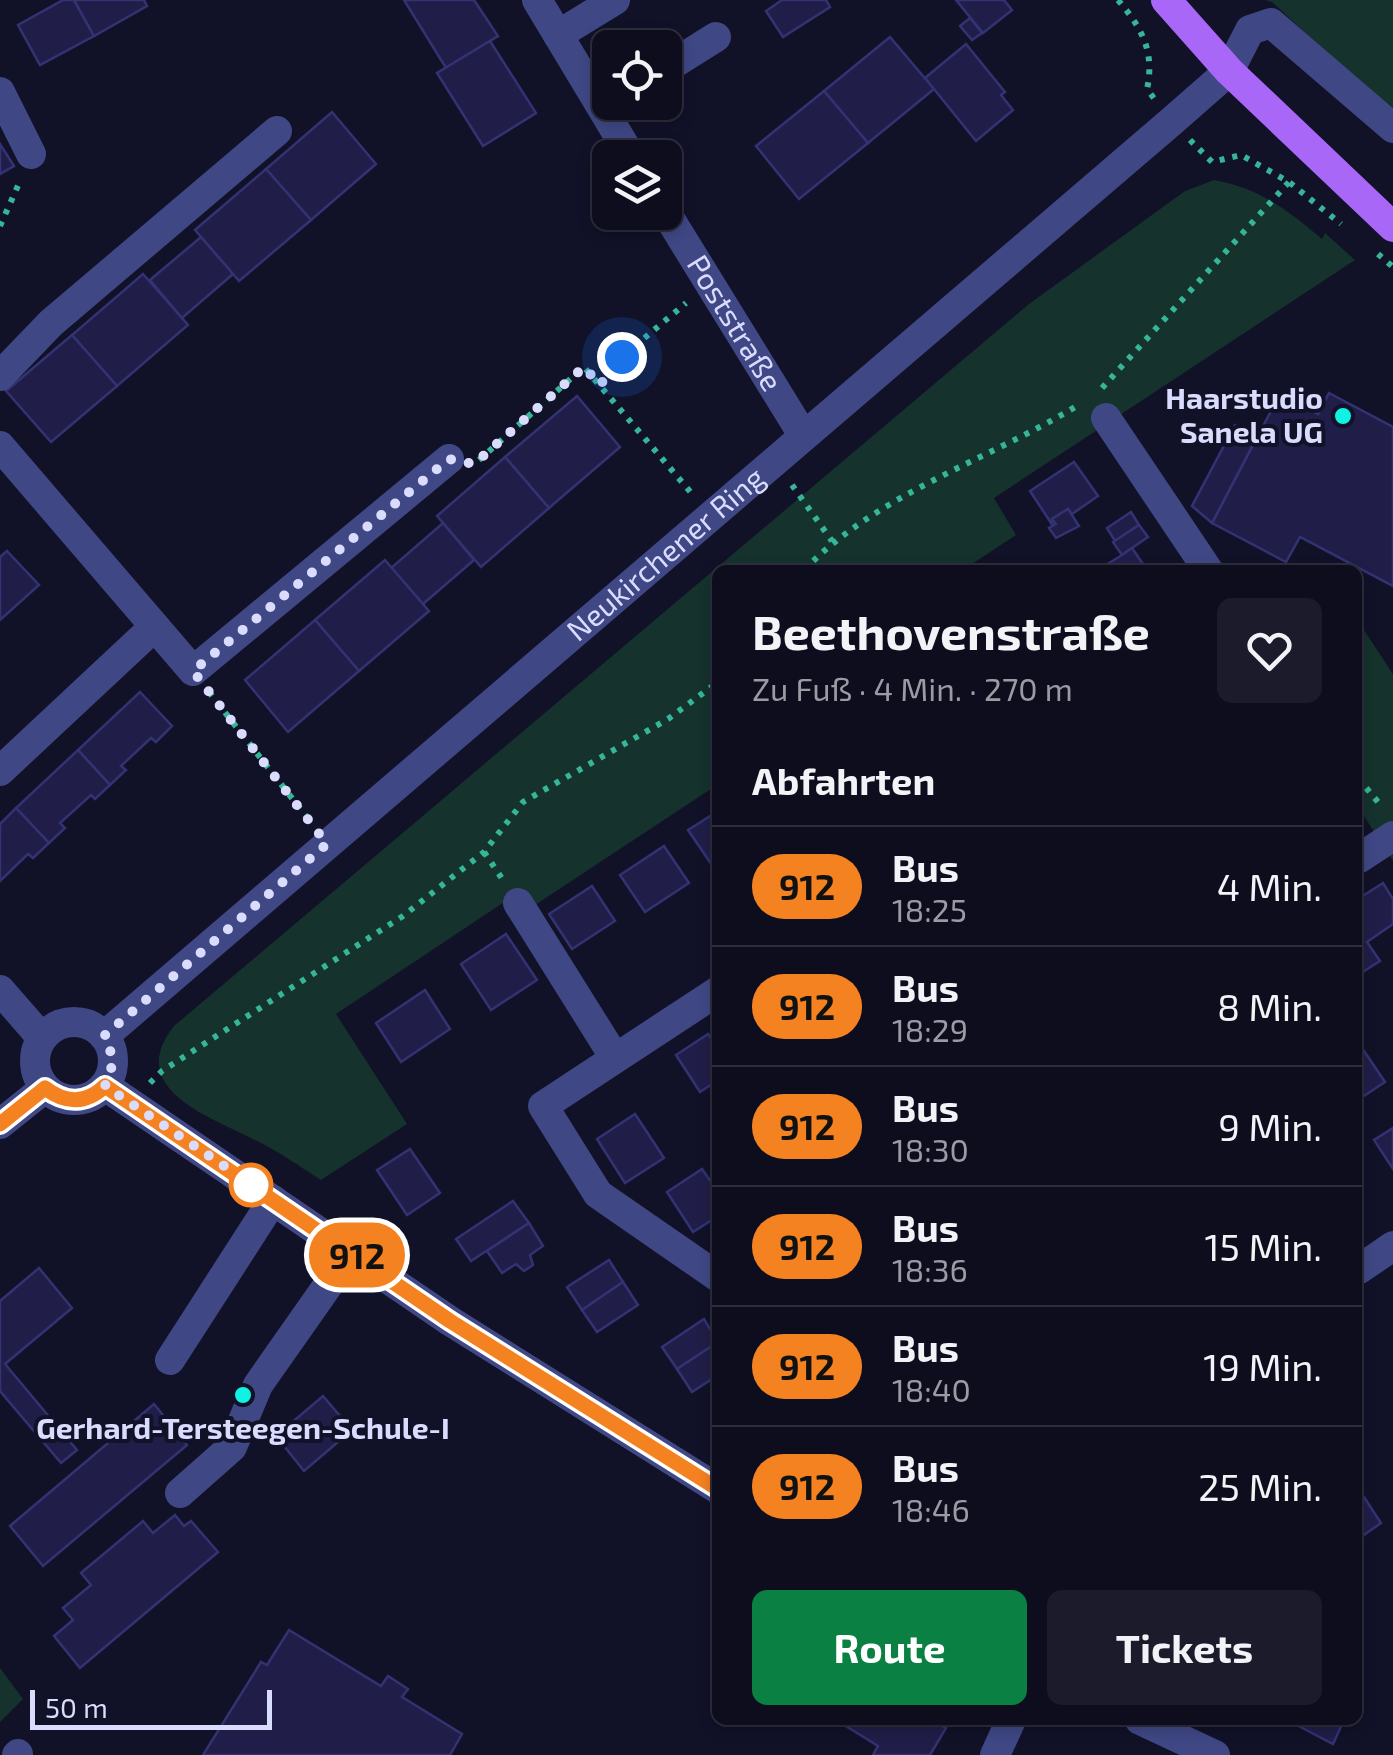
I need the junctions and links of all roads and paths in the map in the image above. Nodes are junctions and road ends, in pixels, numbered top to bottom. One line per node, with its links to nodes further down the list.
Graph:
1 (537, 0): 5 (street)
2 (616, 0): 5 (street)
3 (1118, 0): 11 (path)
4 (1166, 0): 8 (main road)
5 (558, 35): 9 (street)
6 (716, 37): 7 (street)
7 (682, 58)
8 (1229, 71): 11 (street, Neukirchener Ring); 12 (street, Neukirchener Ring); 17 (main road)
9 (592, 84)
10 (0, 92): 14 (street)
11 (1172, 121): 15 (path); 26 (street, Neukirchener Ring)
12 (1393, 128)
13 (277, 131): 23 (street)
14 (31, 154): 16 (path)
15 (1289, 182): 19 (path); 31 (path)
16 (0, 226)
17 (1393, 227)
18 (677, 230): 22 (street, Poststraße)
19 (1348, 230)
20 (1363, 242): 21 (path)
21 (1393, 267)
22 (710, 283): 24 (path); 26 (street, Poststraße)
23 (0, 376)
24 (600, 385): 28 (path); 30 (path)
25 (1106, 418): 33 (street)
26 (804, 434): 29 (street, Neukirchener Ring)
27 (0, 446): 34 (street)
28 (449, 459): 35 (street)
29 (774, 460): 30 (street, Neukirchener Ring); 31 (path)
30 (710, 514): 40 (street, Neukirchener Ring)
31 (832, 541): 32 (path)
32 (809, 565)
33 (1205, 565)
34 (153, 628): 35 (street); 37 (street)
35 (193, 671): 40 (path)
36 (712, 686): 50 (path)
37 (0, 771)
38 (1362, 784): 39 (path)
39 (1390, 828): 41 (street)
40 (327, 844): 45 (street, Neukirchener Ring)
41 (1362, 855)
42 (518, 903): 47 (street)
43 (0, 990): 46 (street)
44 (712, 995): 47 (street)
45 (104, 1036): 46 (street); 48 (street)
46 (42, 1038): 49 (street)
47 (616, 1058): 56 (street)
48 (105, 1086): 49 (street); 50 (street)
49 (45, 1088): 51 (street)
50 (132, 1102): 52 (street)
51 (0, 1124)
52 (272, 1200): 54 (street); 57 (street)
53 (1393, 1246): 55 (street)
54 (352, 1252): 58 (street); 59 (street)
55 (1362, 1267)
56 (712, 1273)
57 (170, 1360)
58 (712, 1485)
59 (180, 1493)
60 (1008, 1725): 62 (street)
61 (1151, 1725): 63 (street)
62 (995, 1755)
63 (1215, 1755)

